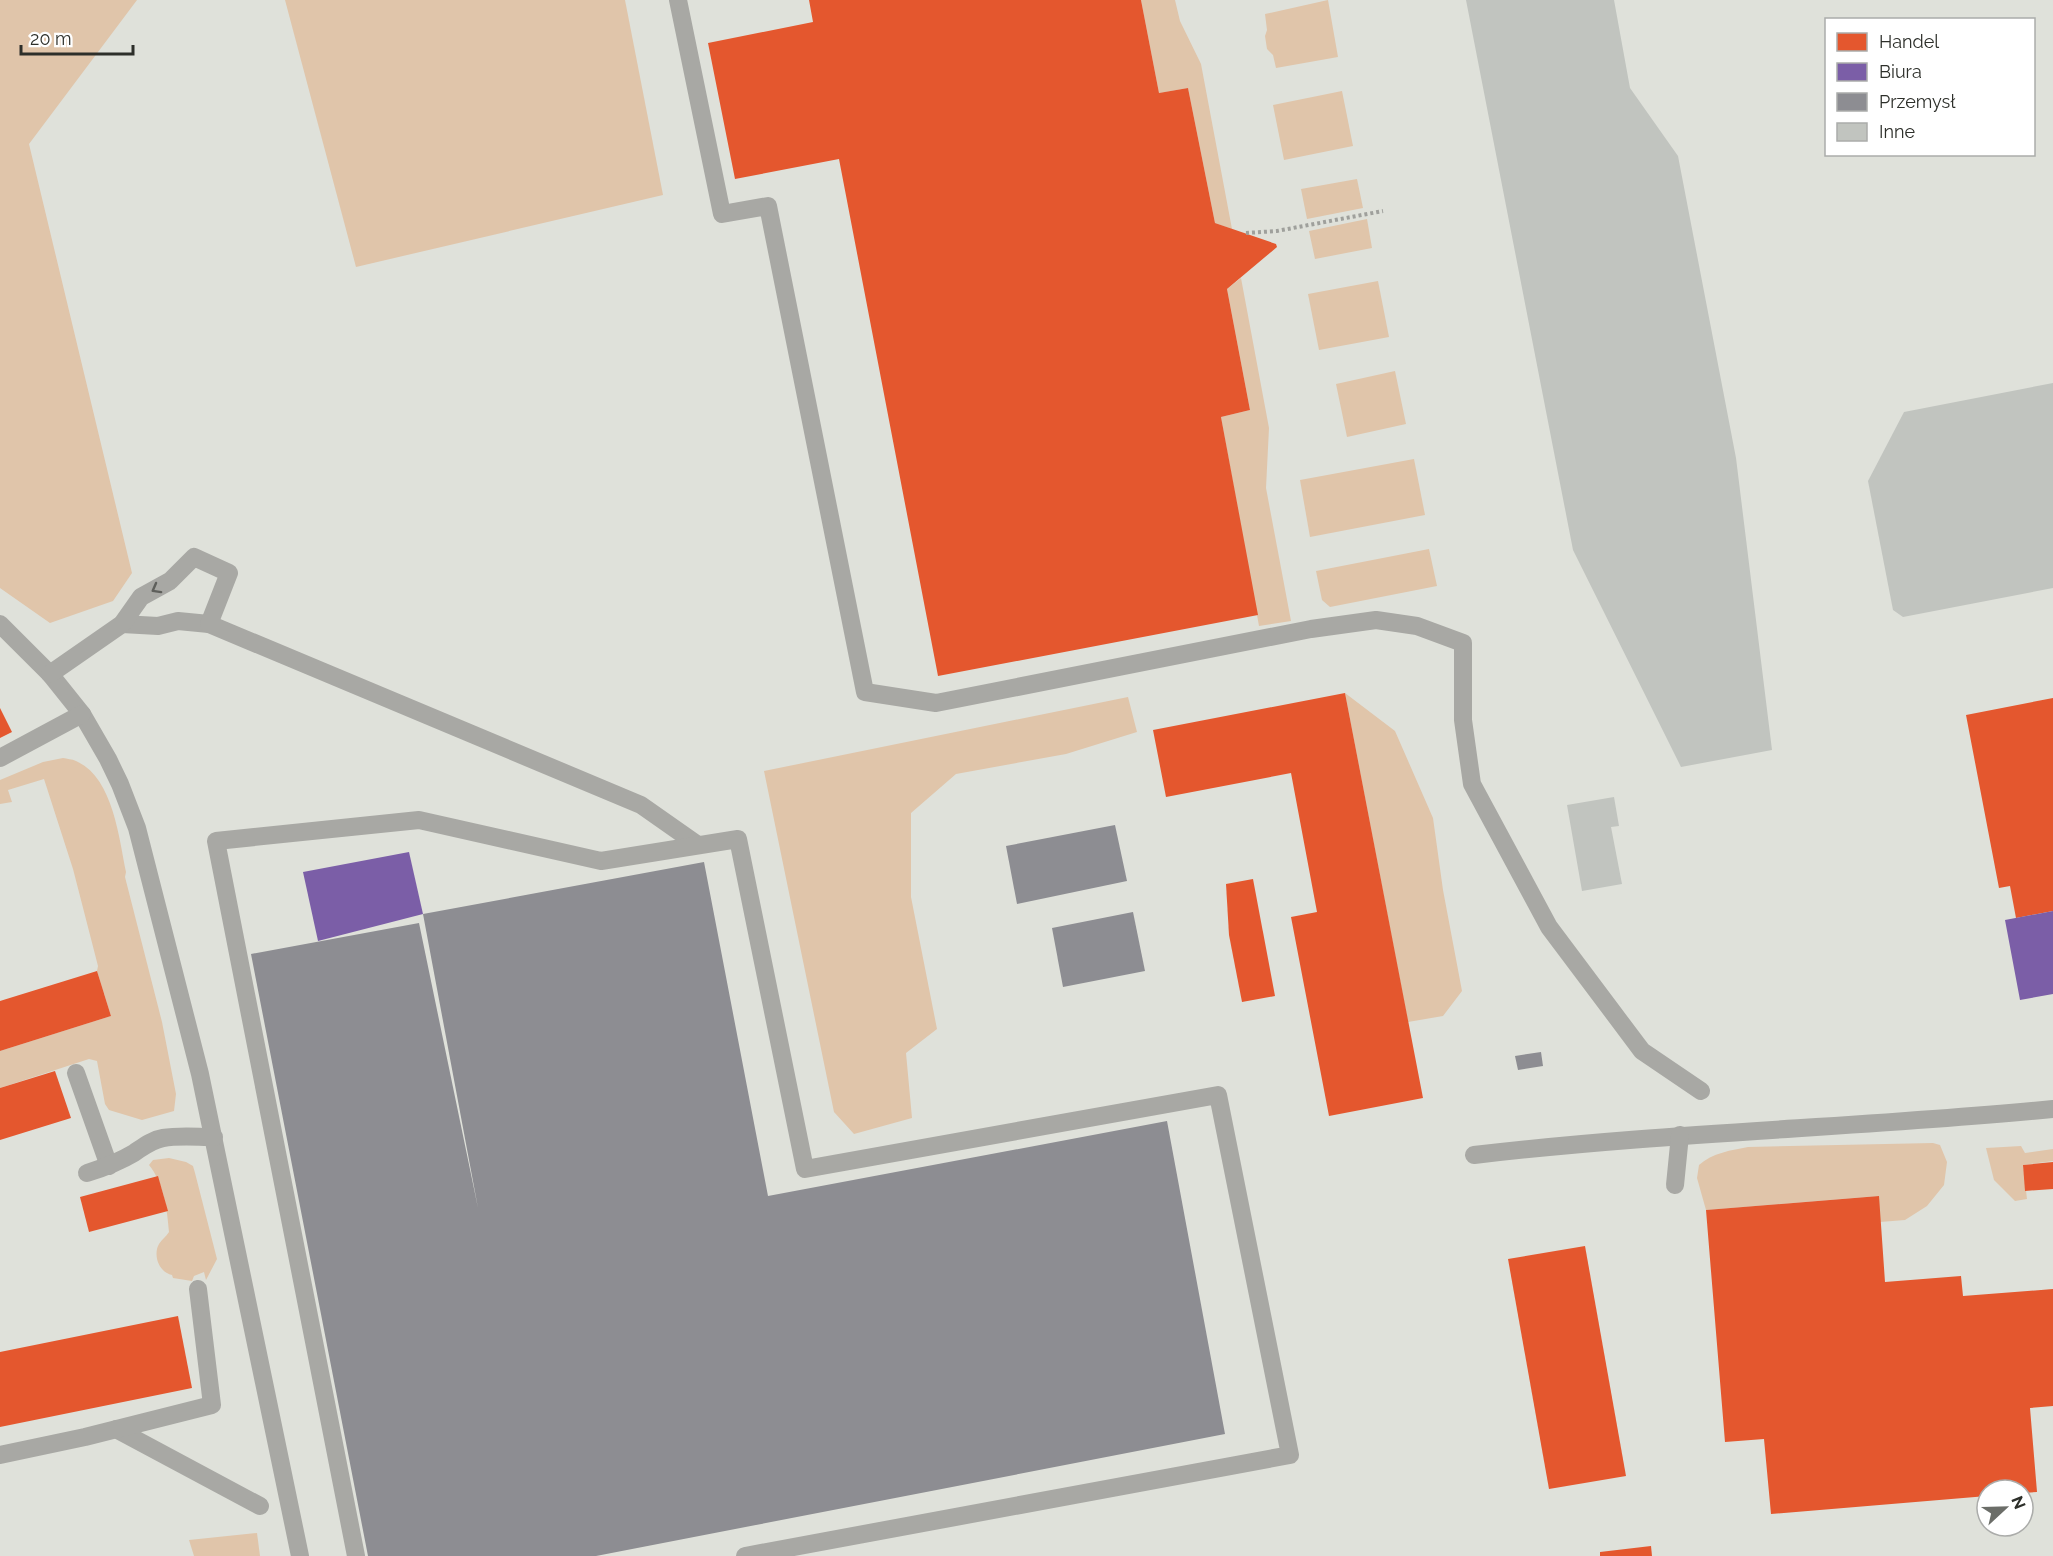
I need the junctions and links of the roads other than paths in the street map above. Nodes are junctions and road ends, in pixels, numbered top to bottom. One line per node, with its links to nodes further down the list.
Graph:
1 (678, 0): 10 (lane)
2 (0, 624): 5 (lane)
3 (122, 624): 4 (lane); 4 (lane, one-way to 3); 5 (lane)
4 (209, 624): 8 (lane)
5 (50, 674): 6 (lane)
6 (82, 714): 7 (lane); 13 (lane)
7 (0, 758)
8 (698, 845): 23 (lane); 24 (lane)
9 (76, 1073): 15 (lane)
10 (1701, 1091)
11 (2053, 1109): 12 (lane)
12 (1680, 1135): 14 (lane); 17 (lane)
13 (214, 1137): 15 (lane); 22 (lane)
14 (1474, 1155)
15 (109, 1166): 16 (lane)
16 (87, 1173)
17 (1675, 1185)
18 (198, 1289): 19 (lane)
19 (116, 1429): 20 (lane); 21 (lane)
20 (0, 1455)
21 (260, 1506)
22 (300, 1556)
23 (356, 1556)
24 (746, 1556)

